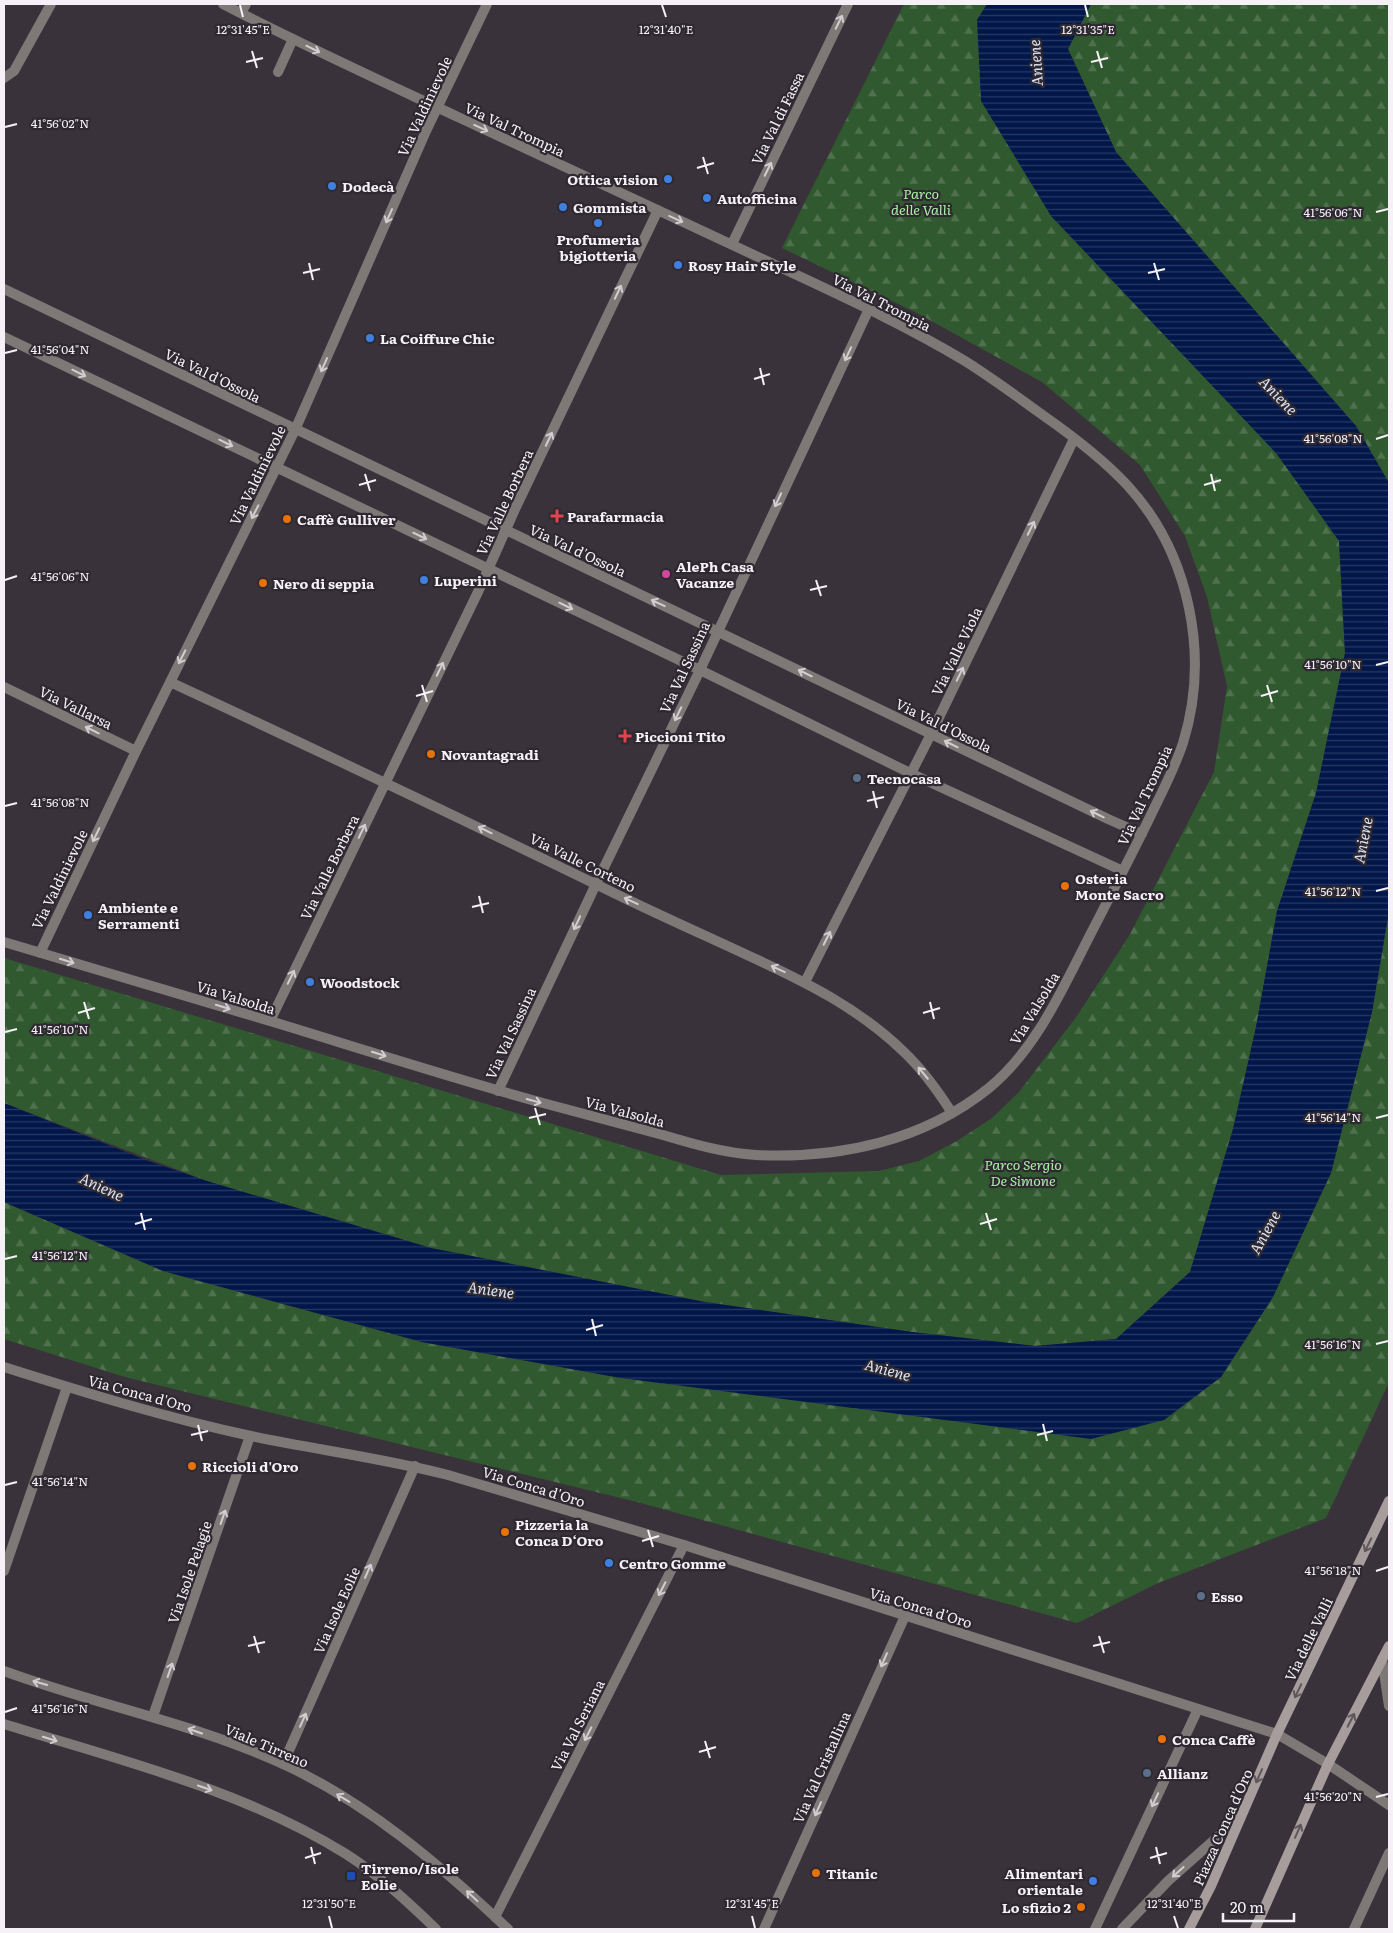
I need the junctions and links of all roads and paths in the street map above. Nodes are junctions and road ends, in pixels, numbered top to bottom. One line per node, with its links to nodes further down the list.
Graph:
1 (51, 4): 9 (street)
2 (223, 4): 6 (street, Via Val Trompia)
3 (246, 4): 6 (street)
4 (488, 4): 10 (street, Via Valdinievole)
5 (848, 4): 12 (street, Via Val di Fassa, one-way to 5)
6 (241, 14): 7 (street, Via Val Trompia)
7 (293, 39): 8 (street); 10 (street, Via Val Trompia, one-way to 10)
8 (278, 72)
9 (4, 78)
10 (437, 107): 11 (street, Via Val Trompia, one-way to 11); 16 (street, Via Valdinievole, one-way to 16)
11 (658, 210): 12 (street, Via Val Trompia, one-way to 12); 19 (street, Via Valle Borbera, one-way to 11)
12 (732, 244): 14 (street, Via Val Trompia)
13 (4, 289): 16 (street, Via Val d'Ossola)
14 (869, 310): 17 (street, Via Val Trompia); 21 (street, Via Val Sassina, one-way to 21)
15 (4, 337): 18 (street, one-way to 18)
16 (295, 430): 18 (street, Via Valdinievole); 19 (street, Via Val d'Ossola)
17 (1074, 438): 25 (street, Via Valle Viola, one-way to 17); 29 (street, Via Val Trompia)
18 (277, 468): 20 (street, one-way to 20); 23 (street, Via Valdinievole, one-way to 23)
19 (506, 530): 20 (street, Via Valle Borbera); 21 (street, Via Val d'Ossola, one-way to 19)
20 (488, 569): 22 (street, one-way to 22); 28 (street, Via Valle Borbera, one-way to 20)
21 (717, 631): 22 (street, Via Val Sassina); 25 (street, Via Val d'Ossola, one-way to 21)
22 (700, 670): 27 (street); 31 (street, Via Val Sassina, one-way to 31)
23 (170, 682): 26 (street, Via Valdinievole); 28 (street, Via Valle Corteno)
24 (4, 687): 26 (street, Via Vallarsa, one-way to 24)
25 (931, 734): 27 (street, Via Valle Viola); 29 (street, Via Val d'Ossola, one-way to 25)
26 (136, 751): 33 (street, Via Valdinievole, one-way to 33)
27 (910, 773): 30 (street); 34 (street, Via Valle Viola, one-way to 27)
28 (385, 782): 31 (street, Via Valle Corteno, one-way to 28); 35 (street, Via Valle Borbera, one-way to 28)
29 (1142, 834): 30 (street, Via Val Trompia)
30 (1123, 871): 37 (street, Via Valsolda)
31 (596, 884): 34 (street, Via Valle Corteno, one-way to 31); 36 (street, Via Val Sassina, one-way to 36)
32 (4, 942): 33 (street, Via Valsolda)
33 (40, 952): 35 (street, Via Valsolda, one-way to 35)
34 (805, 982): 37 (street, Via Valle Corteno, one-way to 34)
35 (270, 1021): 36 (street, Via Valsolda, one-way to 36)
36 (498, 1091): 37 (street, Via Valsolda, one-way to 37)
37 (952, 1113)
38 (4, 1367): 39 (street, Via Conca d'Oro)
39 (67, 1387): 40 (street, Via Conca d'Oro); 44 (street)
40 (250, 1436): 41 (street, Via Conca d'Oro); 51 (street, Via Isole Pelagie, one-way to 40)
41 (415, 1466): 43 (street, Via Conca d'Oro); 54 (street, Via Isole Eolie, one-way to 41)
42 (1389, 1501): 53 (main road, Via delle Valli, one-way to 53)
43 (684, 1545): 45 (street, Via Conca d'Oro); 59 (street, Via Val Seriana, one-way to 59)
44 (4, 1570)
45 (905, 1616): 50 (street, Via Conca d'Oro); 62 (street, Via Val Cristallina, one-way to 62)
46 (1389, 1646): 47 (main road)
47 (1382, 1659): 49 (street); 55 (main road, one-way to 47)
48 (4, 1671): 51 (street, Viale Tirreno, one-way to 48)
49 (1389, 1706)
50 (1198, 1709): 53 (street, Via Conca d'Oro); 63 (street, one-way to 63)
51 (153, 1716): 54 (street, Viale Tirreno, one-way to 51)
52 (4, 1724): 60 (street, one-way to 60)
53 (1277, 1734): 55 (street); 57 (main road, Piazza Conca d'Oro, one-way to 57)
54 (283, 1764): 59 (street, Viale Tirreno, one-way to 54)
55 (1328, 1764): 56 (street); 66 (main road, one-way to 55)
56 (1389, 1806)
57 (1240, 1817): 64 (street, one-way to 64); 65 (main road, Piazza Conca d'Oro)
58 (1389, 1853): 67 (street)
59 (495, 1917): 61 (street, Viale Tirreno)
60 (436, 1929)
61 (508, 1929)
62 (764, 1929)
63 (1095, 1929)
64 (1122, 1929)
65 (1188, 1929)
66 (1255, 1929)
67 (1354, 1929)

